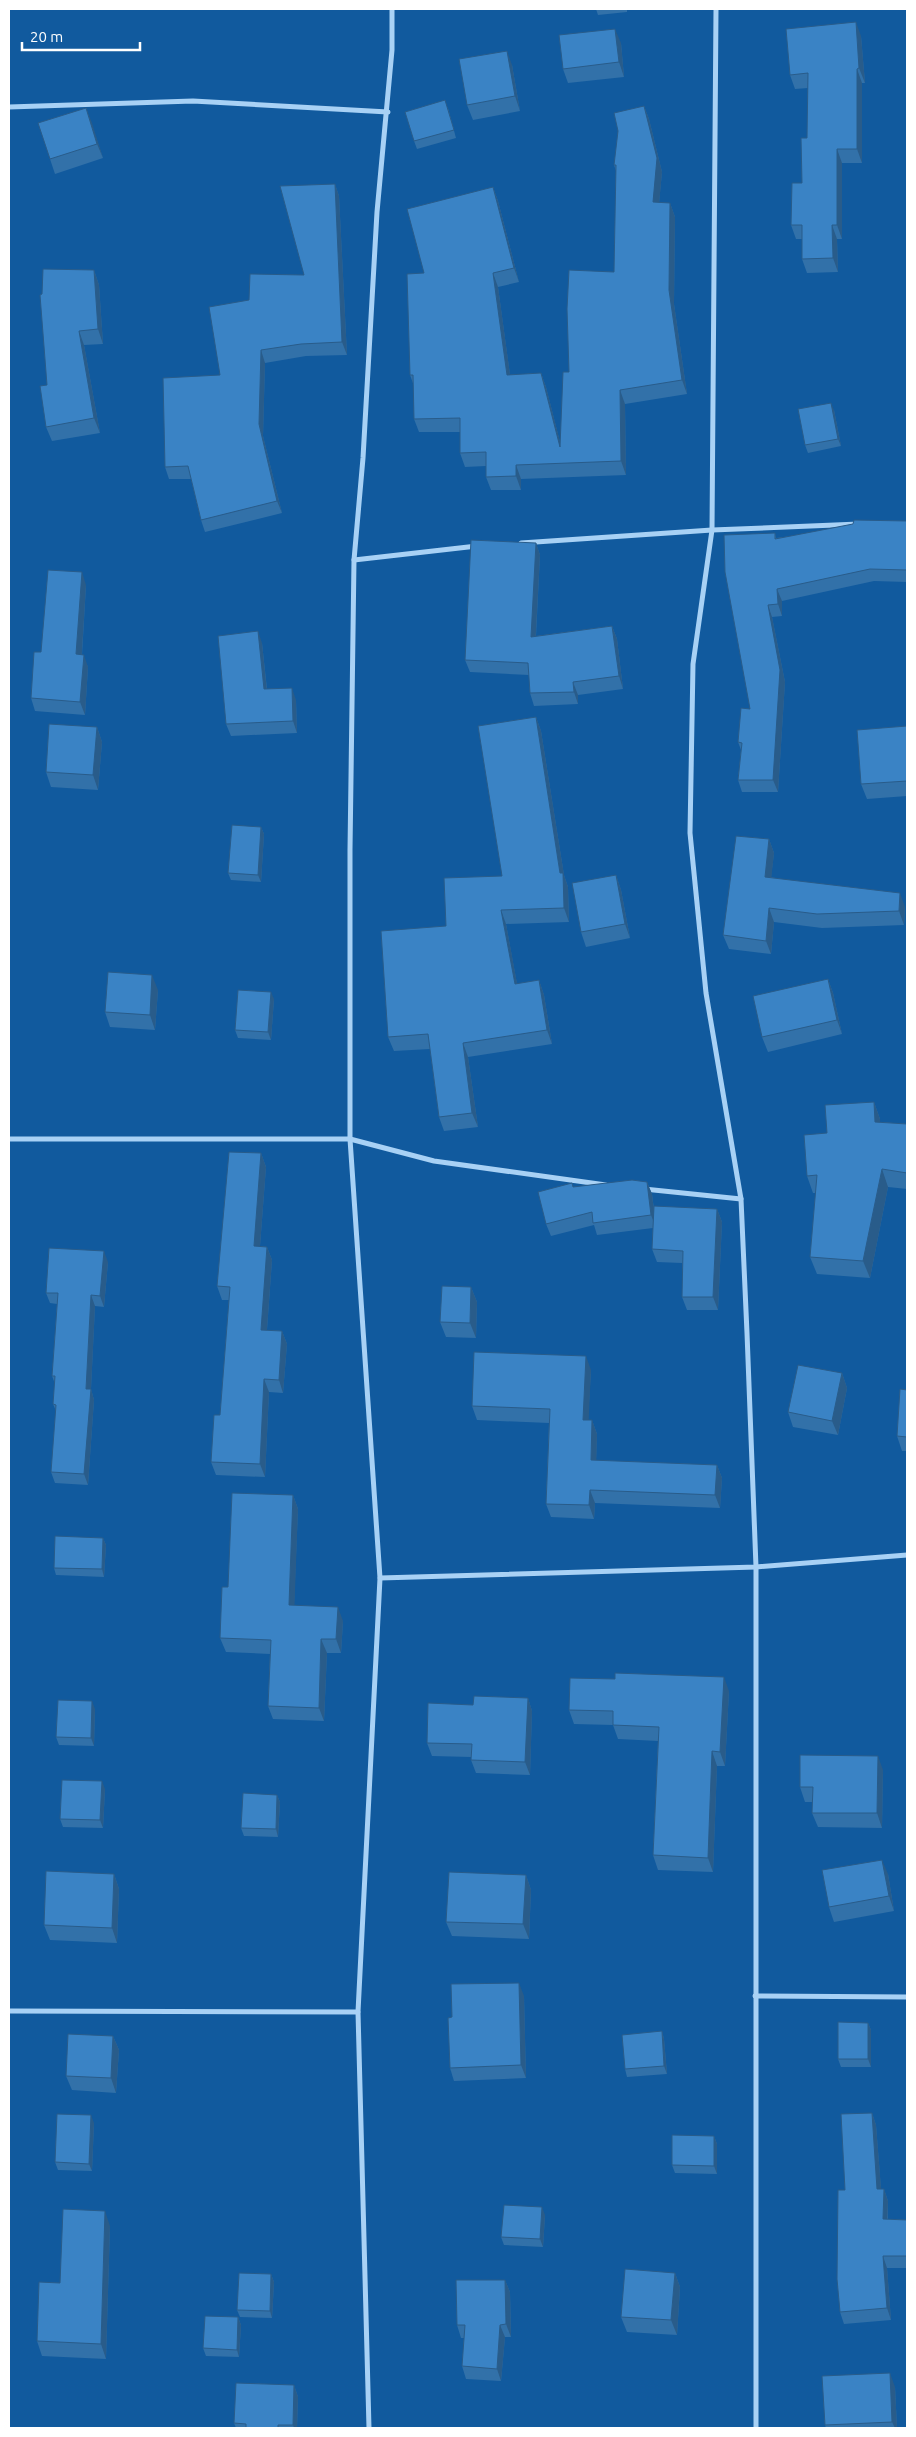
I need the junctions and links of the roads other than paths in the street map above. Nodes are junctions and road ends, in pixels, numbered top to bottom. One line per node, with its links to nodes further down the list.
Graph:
1 (392, 9): 4 (street)
2 (716, 9): 6 (street)
3 (9, 106): 4 (street)
4 (388, 112): 9 (street)
5 (868, 523): 6 (street)
6 (712, 530): 7 (street); 14 (street)
7 (510, 544)
8 (481, 546): 9 (street)
9 (354, 560): 11 (street)
10 (9, 1139): 11 (street)
11 (350, 1139): 12 (street); 17 (street)
12 (608, 1185)
13 (637, 1188): 14 (street)
14 (741, 1200): 16 (street)
15 (907, 1555): 16 (street)
16 (756, 1566): 17 (street); 18 (street)
17 (380, 1578): 21 (street)
18 (756, 1996): 19 (street); 23 (street)
19 (907, 1997)
20 (9, 2011): 21 (street)
21 (358, 2012): 22 (street)
22 (369, 2428)
23 (756, 2428)

